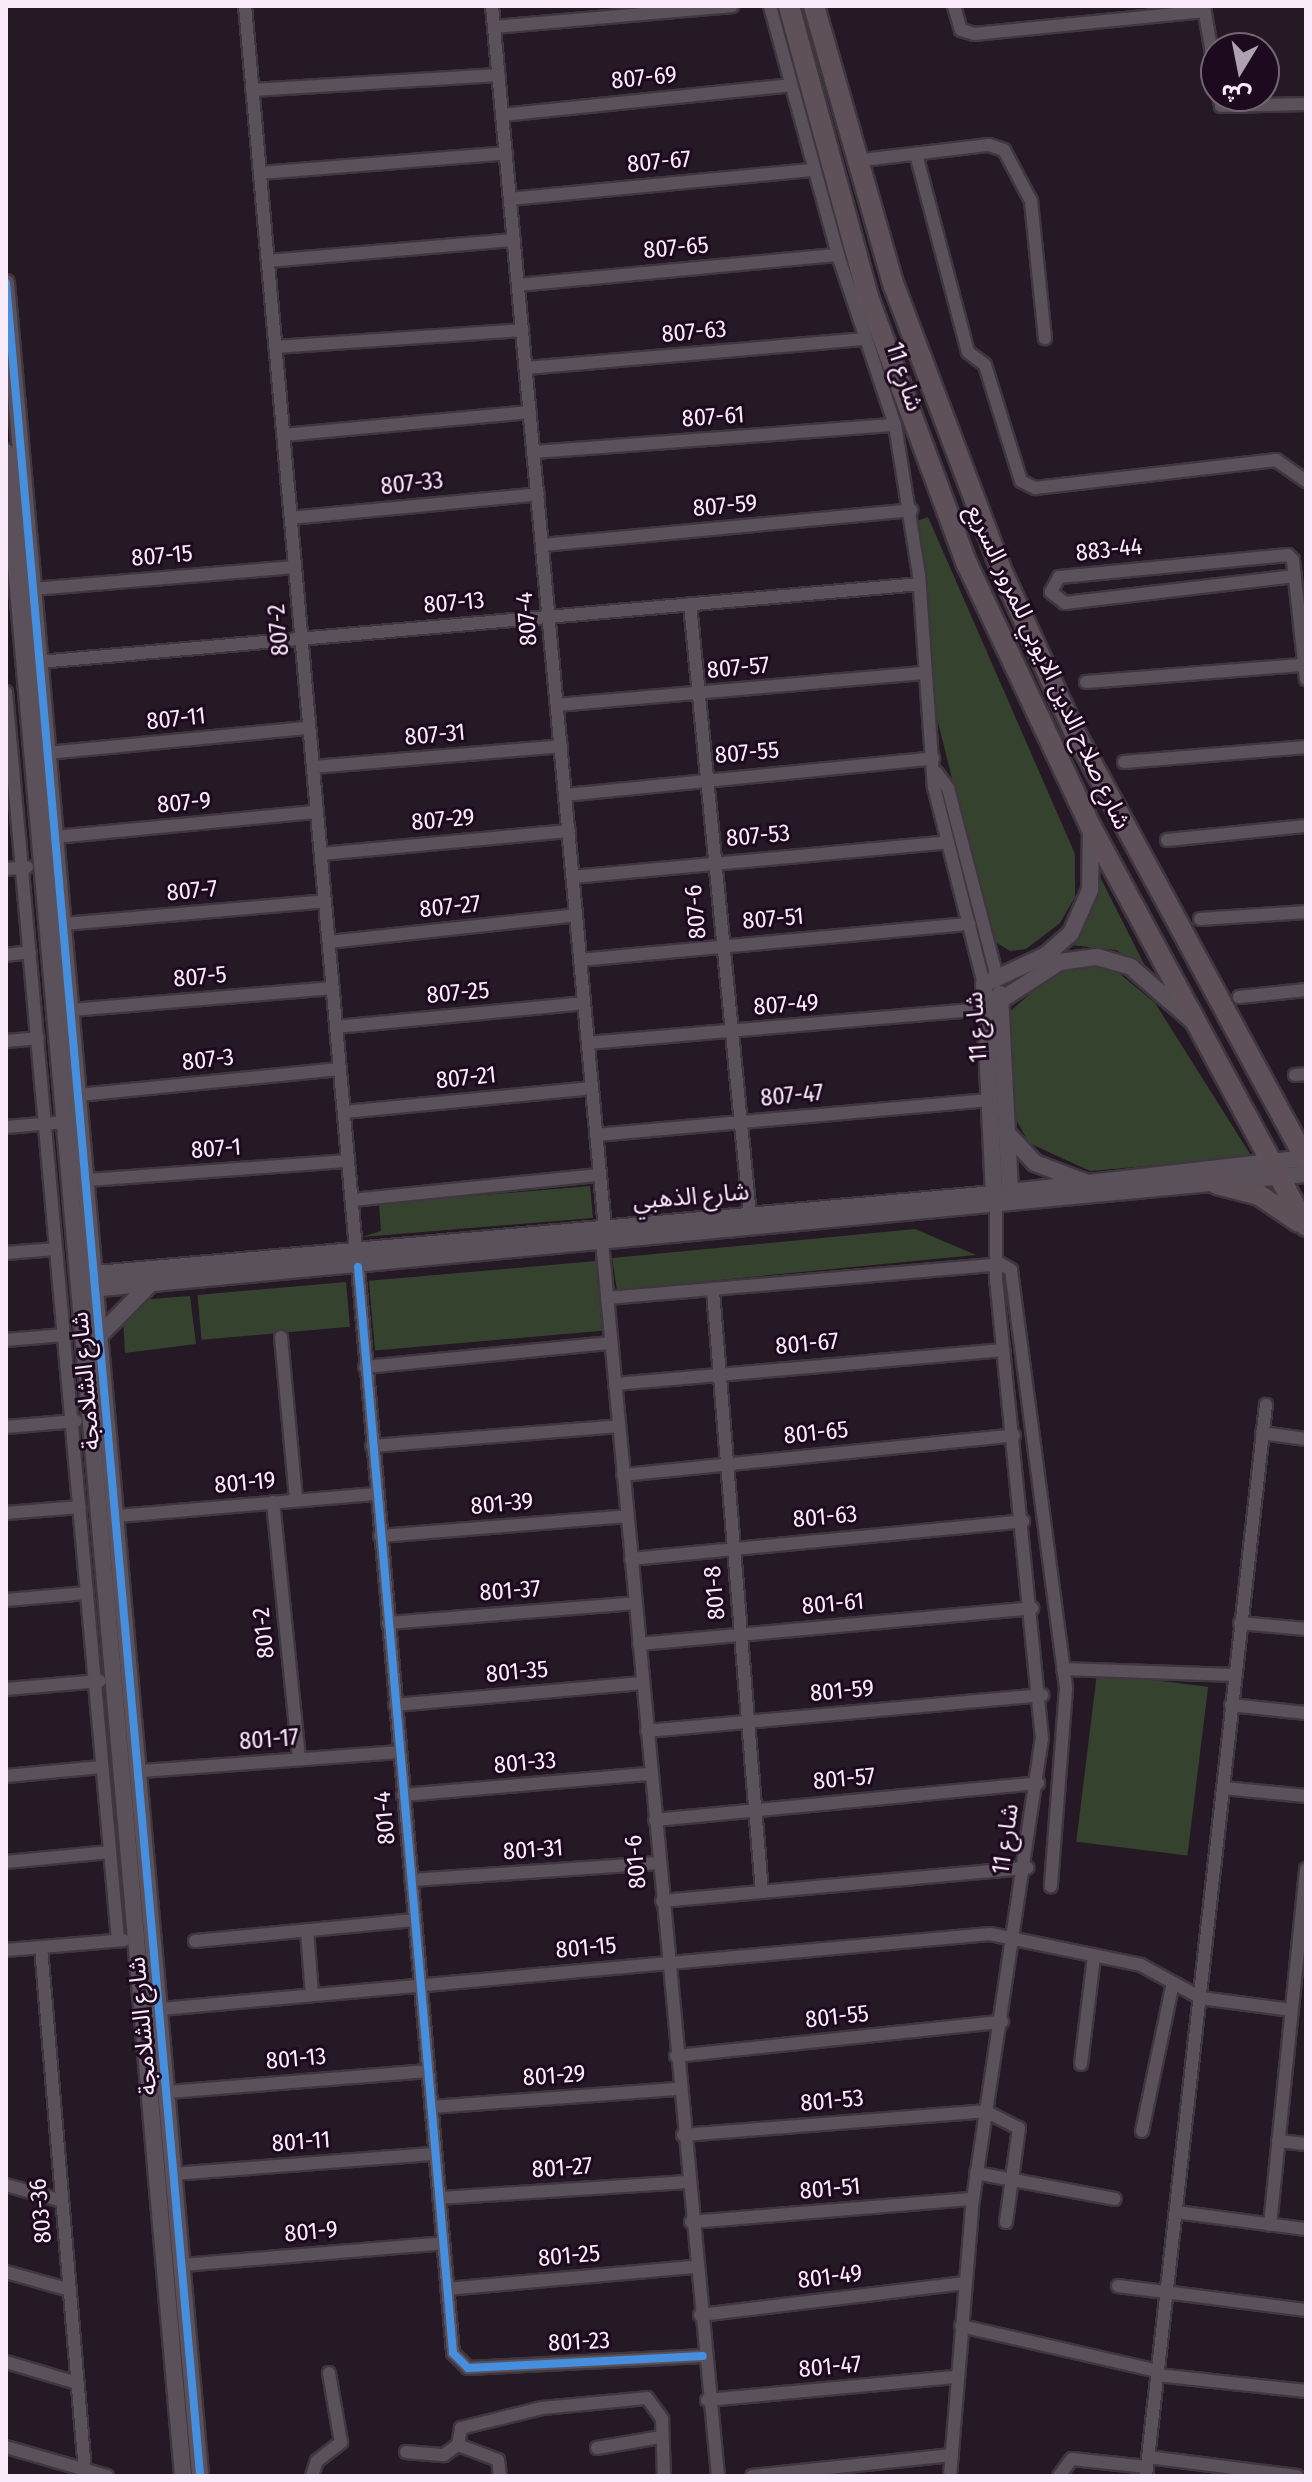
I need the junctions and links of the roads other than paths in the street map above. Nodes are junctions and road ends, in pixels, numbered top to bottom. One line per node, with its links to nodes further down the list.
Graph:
1 (245, 6): 12 (street, 807-2)
2 (492, 6): 9 (street, 807-4)
3 (732, 6): 9 (street)
4 (770, 6): 11 (street, شارع 11)
5 (789, 6): 70 (main road, شارع صلاح الدين الايوبي للمرور السريع)
6 (814, 6): 17 (main road, شارع صلاح الدين الايوبي للمرور السريع)
7 (954, 6): 8 (street)
8 (1204, 8): 13 (street)
9 (494, 27): 10 (street, 807-4)
10 (499, 75): 12 (street); 14 (street, 807-4)
11 (790, 85): 14 (street, 807-69); 18 (street, شارع 11)
12 (252, 90): 19 (street, 807-2)
13 (1306, 104)
14 (502, 115): 15 (street, 807-4)
15 (506, 153): 19 (street); 20 (street, 807-4)
16 (916, 154): 17 (street); 27 (street); 36 (street)
17 (854, 161): 109 (main road, شارع صلاح الدين الايوبي للمرور السريع)
18 (813, 170): 20 (street, 807-67); 22 (street, شارع 11)
19 (260, 173): 23 (street, 807-2)
20 (510, 199): 21 (street, 807-4)
21 (514, 240): 23 (street); 25 (street, 807-4)
22 (838, 255): 25 (street, 807-65); 28 (street, شارع 11)
23 (268, 261): 29 (street, 807-2)
24 (6, 283): 44 (street, شارع الشلامجة)
25 (518, 285): 26 (street, 807-4)
26 (522, 330): 29 (street); 30 (street, 807-4)
27 (1045, 338)
28 (866, 339): 30 (street, 807-63); 32 (street, شارع 11)
29 (275, 347): 33 (street, 807-2)
30 (526, 368): 31 (street, 807-4)
31 (530, 412): 33 (street); 35 (street, 807-4)
32 (895, 425): 35 (street, 807-61); 38 (street, شارع 11)
33 (283, 435): 39 (street, 807-2)
34 (6, 452): 46 (street, شارع الشلامجة)
35 (534, 452): 37 (street, 807-4)
36 (1306, 481)
37 (538, 494): 39 (street, 807-33); 40 (street, 807-4)
38 (911, 510): 40 (street, 807-59); 43 (street, شارع 11)
39 (291, 518): 41 (street, 807-2)
40 (543, 545): 47 (street, 807-4)
41 (295, 567): 44 (street, 807-15); 48 (street, 807-2)
42 (1295, 576): 42 (street, 883-44); 50 (street)
43 (920, 584): 45 (street, 807-13); 51 (street, شارع 11)
44 (33, 589): 49 (street, شارع الشلامجة)
45 (690, 604): 47 (street, 807-13); 55 (street, 807-6)
46 (13, 605): 77 (street, شارع الشلامجة)
47 (549, 617): 48 (street, 807-13); 56 (street, 807-4)
48 (301, 639): 49 (street, 807-13); 57 (street, 807-2)
49 (39, 662): 60 (street, شارع الشلامجة)
50 (1304, 665): 52 (street); 53 (street)
51 (923, 673): 55 (street, 807-57); 61 (street, شارع 11)
52 (1306, 679)
53 (1086, 682)
54 (6, 693): 66 (street)
55 (698, 694): 56 (street, 807-57); 65 (street, 807-6)
56 (557, 705): 58 (street, 807-4)
57 (309, 728): 60 (street, 807-11); 63 (street, 807-2)
58 (561, 746): 63 (street, 807-31); 67 (street, 807-4)
59 (1306, 747): 62 (street)
60 (47, 753): 72 (street, شارع الشلامجة)
61 (933, 758): 64 (street, شارع 11); 65 (street, 807-55)
62 (1124, 762)
63 (313, 767): 68 (street, 807-2)
64 (937, 773): 74 (street, شارع 11); 92 (street, شارع 11)
65 (706, 779): 67 (street, 807-55); 76 (street, 807-6)
66 (10, 781): 78 (street)
67 (565, 795): 71 (street, 807-4)
68 (317, 812): 72 (street, 807-9); 75 (street, 807-2)
69 (1306, 826): 73 (street)
70 (1091, 827): 92 (street); 99 (main road, شارع صلاح الدين الايوبي للمرور السريع)
71 (569, 831): 75 (street, 807-29); 80 (street, 807-4)
72 (55, 837): 85 (street, شارع الشلامجة)
73 (1167, 840)
74 (947, 842): 76 (street, 807-53); 86 (street, شارع 11)
75 (321, 854): 81 (street, 807-2)
76 (713, 861): 80 (street, 807-53); 88 (street, 807-6)
77 (42, 866): 78 (street); 111 (street, شارع الشلامجة)
78 (23, 867): 79 (street); 89 (street)
79 (6, 869)
80 (573, 877): 83 (street, 807-4)
81 (325, 901): 85 (street, 807-7); 87 (street, 807-2)
82 (1306, 912): 84 (street)
83 (576, 915): 87 (street, 807-27); 91 (street, 807-4)
84 (1200, 919)
85 (64, 924): 98 (street, شارع الشلامجة)
86 (969, 924): 88 (street, 807-51); 92 (street, شارع 11)
87 (329, 942): 93 (street, 807-2)
88 (721, 946): 91 (street, 807-51); 101 (street, 807-6)
89 (30, 952): 90 (street); 102 (street)
90 (6, 955)
91 (580, 960): 96 (street, 807-4)
92 (991, 981): 97 (street, شارع 11)
93 (333, 988): 98 (street, 807-5); 100 (street, 807-2)
94 (1306, 990): 95 (street)
95 (1239, 997)
96 (584, 1003): 100 (street, 807-25); 104 (street, 807-4)
97 (994, 1005): 99 (street); 101 (street, 807-49); 108 (street, شارع 11); 116 (street, شارع 11)
98 (71, 1010): 107 (street, شارع الشلامجة)
99 (1197, 1024): 120 (main road, شارع صلاح الدين الايوبي للمرور السريع)
100 (336, 1027): 105 (street, 807-2)
101 (729, 1032): 104 (street, 807-49); 113 (street, 807-6)
102 (38, 1038): 103 (street); 112 (street)
103 (6, 1041)
104 (588, 1043): 106 (street, 807-4)
105 (340, 1069): 107 (street, 807-3); 110 (street, 807-2)
106 (592, 1088): 110 (street, 807-21); 117 (street, 807-4)
107 (79, 1095): 123 (street, شارع الشلامجة)
108 (991, 1100): 113 (street, 807-47); 126 (street, شارع 11)
109 (1274, 1107): 115 (main road); 118 (main road, شارع صلاح الدين الايوبي للمرور السريع)
110 (344, 1112): 119 (street, 807-2)
111 (65, 1122): 112 (street); 136 (street, شارع الشلامجة)
112 (45, 1123): 114 (street); 131 (street)
113 (737, 1123): 117 (street, 807-47); 128 (street, 807-6)
114 (6, 1127)
115 (1306, 1132)
116 (1007, 1133): 124 (street); 126 (street, شارع 11)
117 (596, 1135): 122 (street, 807-4)
118 (1306, 1158): 120 (street, شارع الذهبي)
119 (348, 1161): 123 (street, 807-1); 127 (street, 807-2)
120 (1274, 1169): 121 (street, شارع الذهبي); 124 (street, شارع الذهبي); 125 (street, شارع الذهبي); 129 (main road, شارع صلاح الدين الايوبي للمرور السريع)
121 (1306, 1174)
122 (600, 1175): 127 (street); 130 (street, 807-4)
123 (88, 1180): 135 (street, شارع الشلامجة)
124 (1090, 1184): 126 (street, شارع الذهبي)
125 (1217, 1184): 126 (street, شارع الذهبي); 129 (main road)
126 (1000, 1198): 128 (street, شارع الذهبي); 130 (street, شارع الذهبي); 134 (street, شارع 11)
127 (352, 1200): 133 (street, 807-2)
128 (750, 1216): 130 (street, شارع الذهبي)
129 (1306, 1228)
130 (603, 1235): 133 (street, شارع الذهبي); 139 (street, 801-6)
131 (56, 1249): 132 (street); 141 (street)
132 (6, 1253)
133 (357, 1259): 135 (street, شارع الذهبي); 137 (street, شارع الذهبي); 146 (street, 801-4)
134 (1001, 1264): 138 (street); 145 (street, شارع 11); 180 (street)
135 (97, 1281): 136 (street, شارع الذهبي); 137 (street, شارع الذهبي); 140 (street, شارع الشلامجة)
136 (79, 1282): 150 (street, شارع الشلامجة)
137 (149, 1285): 140 (street)
138 (713, 1291): 139 (street); 147 (street, 801-8)
139 (607, 1298): 144 (street, 801-6)
140 (102, 1333): 165 (street, شارع الشلامجة)
141 (64, 1335): 143 (street); 151 (street)
142 (281, 1337): 161 (street)
143 (6, 1340)
144 (611, 1343): 146 (street); 148 (street, 801-6)
145 (1004, 1350): 147 (street, 801-67); 155 (street, شارع 11)
146 (365, 1367): 157 (street, 801-4)
147 (719, 1373): 148 (street, 801-67); 158 (street, 801-8)
148 (615, 1384): 152 (street, 801-6)
149 (1266, 1405): 154 (street)
150 (91, 1419): 151 (street); 184 (street, شارع الشلامجة)
151 (72, 1421): 153 (street); 163 (street)
152 (619, 1426): 157 (street); 159 (street, 801-6)
153 (6, 1427)
154 (1262, 1433): 156 (street); 176 (street)
155 (1014, 1435): 158 (street, 801-65); 167 (street, شارع 11)
156 (1306, 1439)
157 (372, 1446): 160 (street, 801-4)
158 (727, 1464): 159 (street, 801-65); 169 (street, 801-8)
159 (623, 1475): 166 (street, 801-6)
160 (376, 1494): 161 (street, 801-19); 168 (street, 801-4)
161 (296, 1500): 162 (street, 801-19)
162 (273, 1502): 165 (street, 801-19); 195 (street, 801-2)
163 (80, 1507): 164 (street); 171 (street)
164 (6, 1513)
165 (118, 1516): 197 (street, شارع الشلامجة)
166 (627, 1516): 168 (street, 801-39); 170 (street, 801-6)
167 (1023, 1521): 169 (street, 801-63); 174 (street, شارع 11)
168 (380, 1536): 175 (street, 801-4)
169 (734, 1548): 170 (street, 801-63); 178 (street, 801-8)
170 (631, 1559): 173 (street, 801-6)
171 (87, 1593): 172 (street); 185 (street)
172 (6, 1600)
173 (635, 1603): 175 (street, 801-37); 179 (street, 801-6)
174 (1032, 1608): 178 (street, 801-61); 181 (street, شارع 11)
175 (388, 1623): 189 (street, 801-4)
176 (1240, 1623): 177 (street); 183 (street)
177 (1306, 1629)
178 (741, 1635): 179 (street, 801-61); 192 (street, 801-8)
179 (639, 1644): 186 (street, 801-6)
180 (1061, 1645): 181 (street); 182 (street)
181 (1038, 1648): 188 (street, شارع 11)
182 (1063, 1669): 183 (street); 212 (street)
183 (1234, 1675): 190 (street)
184 (115, 1680): 185 (street); 218 (street, شارع الشلامجة)
185 (95, 1682): 187 (street); 196 (street)
186 (642, 1683): 189 (street, 801-35); 193 (street, 801-6)
187 (6, 1689)
188 (1042, 1695): 192 (street, 801-59); 200 (street, شارع 11)
189 (395, 1705): 194 (street, 801-4)
190 (1231, 1705): 191 (street); 201 (street)
191 (1306, 1713)
192 (748, 1722): 193 (street, 801-59); 204 (street, 801-8)
193 (647, 1731): 198 (street, 801-6)
194 (399, 1752): 195 (street, 801-17); 202 (street, 801-4)
195 (299, 1759): 197 (street, 801-17)
196 (102, 1767): 199 (street); 206 (street)
197 (142, 1771): 229 (street, شارع الشلامجة)
198 (650, 1774): 202 (street, 801-33); 205 (street, 801-6)
199 (6, 1776)
200 (1038, 1783): 204 (street, 801-57); 209 (street, شارع 11)
201 (1224, 1788): 203 (street); 228 (street)
202 (403, 1795): 211 (street, 801-4)
203 (1306, 1796)
204 (755, 1810): 205 (street, 801-57); 213 (street, 801-8)
205 (655, 1820): 208 (street, 801-6)
206 (110, 1852): 207 (street); 219 (street)
207 (6, 1862)
208 (659, 1863): 211 (street, 801-31); 214 (street, 801-6)
209 (1028, 1868): 213 (street); 217 (street, شارع 11)
210 (1306, 1876): 230 (street)
211 (411, 1880): 215 (street, 801-4)
212 (1051, 1886)
213 (762, 1892): 214 (street)
214 (662, 1901): 224 (street, 801-6)
215 (414, 1920): 216 (street); 226 (street, 801-4)
216 (307, 1930): 220 (street); 227 (street)
217 (1013, 1938): 223 (street, 801-15); 224 (street, 801-15); 231 (street, شارع 11)
218 (139, 1939): 219 (street); 288 (street, شارع الشلامجة)
219 (118, 1940): 221 (street)
220 (195, 1941)
221 (41, 1947): 222 (street); 252 (street, 803-36)
222 (6, 1950)
223 (1094, 1957): 225 (street, 801-15); 233 (street)
224 (668, 1964): 226 (street, 801-15); 232 (street, 801-6)
225 (1173, 1983): 228 (street, 801-15); 239 (street)
226 (420, 1984): 227 (street, 801-15); 234 (street, 801-4)
227 (312, 1995): 229 (street, 801-15)
228 (1201, 1998): 230 (street); 253 (street)
229 (161, 2009): 236 (street, شارع الشلامجة)
230 (1291, 2010): 241 (street)
231 (1002, 2022): 232 (street, 801-55); 238 (street, شارع 11)
232 (676, 2056): 235 (street, 801-6)
233 (1081, 2064)
234 (428, 2071): 236 (street, 801-13); 237 (street, 801-4)
235 (679, 2089): 237 (street, 801-29); 240 (street, 801-6)
236 (168, 2092): 245 (street, شارع الشلامجة)
237 (431, 2107): 243 (street, 801-4)
238 (985, 2111): 240 (street, 801-53); 244 (street, شارع 11); 246 (street)
239 (1142, 2131)
240 (683, 2135): 247 (street, 801-6)
241 (1278, 2141): 242 (street); 256 (street)
242 (1306, 2144)
243 (432, 2154): 245 (street, 801-11); 249 (street, 801-4)
244 (976, 2173): 246 (street); 250 (street, شارع 11)
245 (172, 2174): 259 (street, شارع الشلامجة)
246 (1012, 2180): 251 (street); 255 (street)
247 (688, 2182): 249 (street, 801-27); 254 (street, 801-6)
248 (6, 2185): 252 (street)
249 (439, 2198): 258 (street, 801-4)
250 (973, 2199): 254 (street, 801-51); 262 (street, شارع 11)
251 (1115, 2199)
252 (62, 2201): 265 (street, 803-36)
253 (1176, 2212): 256 (street); 266 (street)
254 (691, 2222): 260 (street, 801-6)
255 (1006, 2222)
256 (1270, 2225): 257 (street)
257 (1306, 2229)
258 (443, 2243): 259 (street, 801-9); 264 (street, 801-4)
259 (183, 2265): 289 (street, شارع الشلامجة)
260 (695, 2267): 264 (street, 801-25); 268 (street, 801-6)
261 (6, 2272): 265 (street)
262 (965, 2283): 268 (street, 801-49); 269 (street, شارع 11)
263 (1118, 2286): 266 (street)
264 (447, 2289): 272 (street, 801-4)
265 (70, 2290): 276 (street, 803-36)
266 (1166, 2293): 267 (street); 274 (street)
267 (1306, 2310)
268 (700, 2315): 270 (street, 801-6)
269 (961, 2326): 274 (street); 275 (street, شارع 11)
270 (703, 2356): 272 (street, 801-23); 278 (street, 801-6)
271 (6, 2362): 276 (street)
272 (458, 2364)
273 (329, 2373): 290 (street)
274 (1157, 2373): 277 (street); 285 (street)
275 (957, 2377): 278 (street, 801-47); 284 (street, شارع 11)
276 (77, 2383): 286 (street, 803-36)
277 (1306, 2391)
278 (707, 2400): 293 (street, 801-6)
279 (661, 2437): 280 (street); 282 (street); 292 (street)
280 (458, 2445): 283 (street); 291 (street)
281 (6, 2447): 286 (street)
282 (597, 2448)
283 (406, 2452)
284 (952, 2455): 294 (street); 295 (street, شارع 11)
285 (1147, 2467): 296 (street); 297 (street)
286 (85, 2471): 287 (street)
287 (107, 2476)
288 (183, 2476)
289 (200, 2476)
290 (312, 2476)
291 (500, 2476)
292 (664, 2476)
293 (718, 2476)
294 (752, 2476)
295 (950, 2476)
296 (1059, 2476)
297 (1297, 2476)

